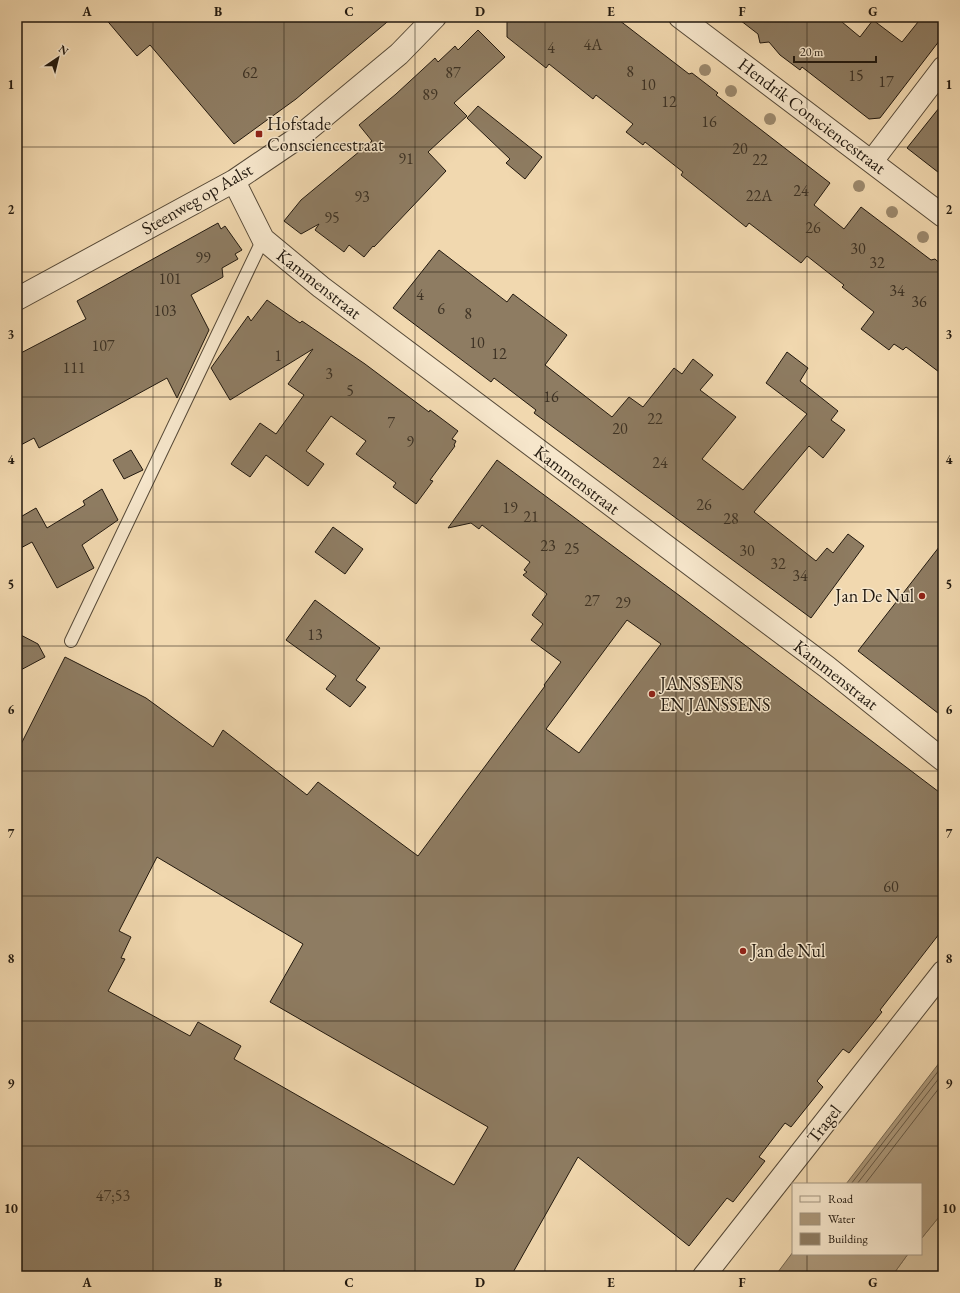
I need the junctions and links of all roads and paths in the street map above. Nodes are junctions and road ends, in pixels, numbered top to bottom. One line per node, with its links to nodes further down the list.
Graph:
1 (435, 17): 5 (street, Steenweg op Aalst)
2 (680, 17): 4 (street, Hendrik Consciencestraat)
3 (943, 68): 4 (street)
4 (872, 162): 6 (street, Hendrik Consciencestraat)
5 (234, 181): 7 (street, Kammenstraat); 8 (street, Steenweg op Aalst)
6 (943, 216)
7 (263, 239): 9 (lane); 10 (street, Kammenstraat)
8 (17, 299)
9 (71, 641)
10 (943, 760)
11 (943, 972): 12 (street, Tragel)
12 (704, 1276)

